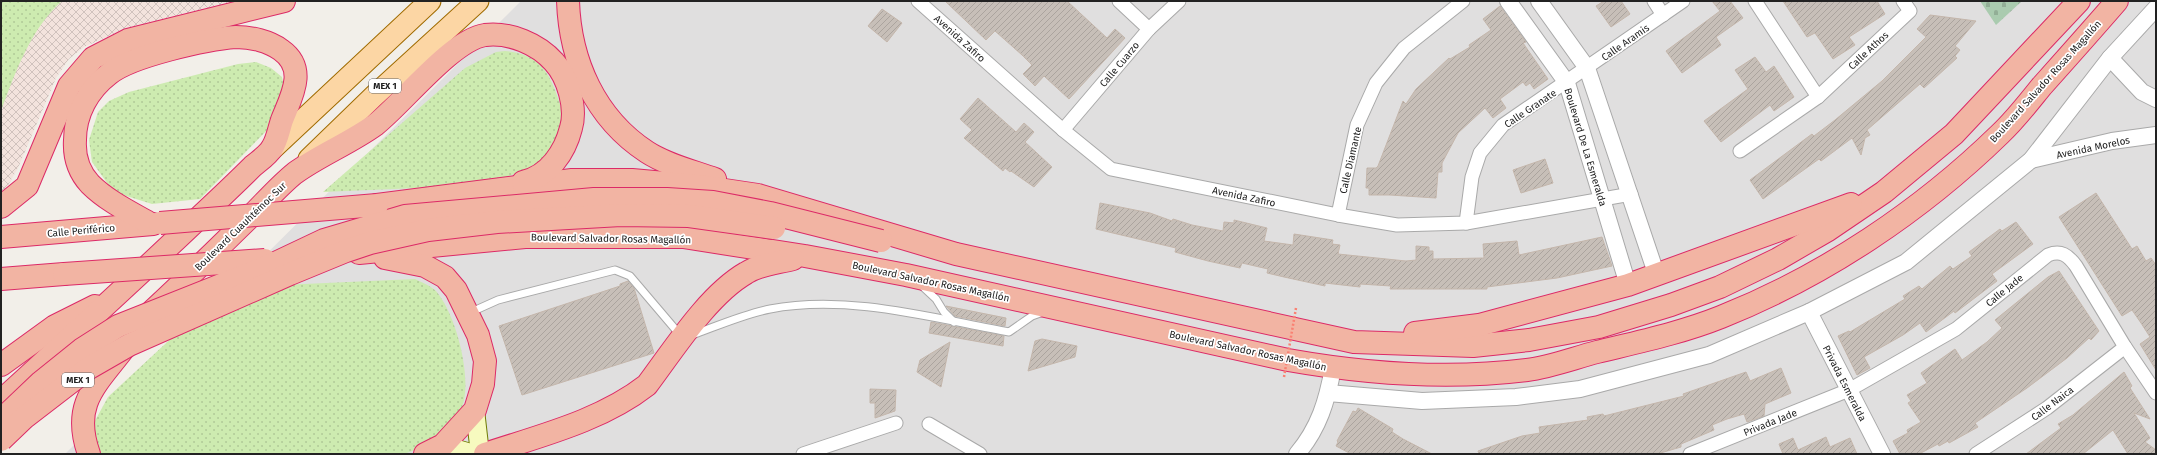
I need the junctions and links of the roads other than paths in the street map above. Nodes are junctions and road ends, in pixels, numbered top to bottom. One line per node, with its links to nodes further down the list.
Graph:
1 (284, 1): 36 (highway)
2 (430, 1): 27 (main road)
3 (478, 1): 30 (main road, Boulevard Cuauhtémoc Sur / MEX 1)
4 (568, 1): 33 (highway)
5 (918, 1): 25 (street, Avenida Zafiro)
6 (1119, 1): 19 (street)
7 (1179, 1): 19 (street, Calle Cuarzo)
8 (1463, 1): 37 (street, Calle Diamante)
9 (1508, 1): 22 (street, Boulevard De La Esmeralda)
10 (1539, 1): 21 (street)
11 (1654, 1): 18 (street)
12 (1683, 1): 18 (street, Calle Aramis)
13 (1754, 1): 23 (street)
14 (1903, 1): 23 (street, Calle Athos)
15 (2079, 1): 32 (highway)
16 (2117, 1): 60 (highway, Boulevard Salvador Rosas Magallón)
17 (2156, 8): 20 (street)
18 (1663, 15): 21 (street, Calle Aramis)
19 (1149, 29): 25 (street, Calle Cuarzo)
20 (2110, 58): 24 (street); 29 (street)
21 (1587, 68): 22 (street, Calle Aramis); 34 (street)
22 (1567, 83): 35 (street, Boulevard De La Esmeralda); 39 (street, Calle Granate)
23 (1818, 97): 28 (street, Calle Athos)
24 (2156, 99)
25 (1063, 130): 37 (street, Avenida Zafiro)
26 (2156, 135): 29 (street, Avenida Morelos)
27 (272, 149): 38 (highway); 50 (highway)
28 (1740, 151)
29 (2031, 160): 53 (street)
30 (295, 174): 31 (highway); 51 (highway, Boulevard Cuauhtémoc Sur / MEX 1)
31 (487, 191): 33 (highway); 38 (highway, Calle Periférico, bridge)
32 (1884, 192): 46 (highway); 57 (highway)
33 (758, 194): 42 (highway)
34 (1631, 194): 35 (street, Avenida Zafiro); 46 (street)
35 (1602, 201): 39 (street, Avenida Zafiro); 49 (street, Boulevard De La Esmeralda)
36 (1, 206)
37 (1338, 215): 39 (street, Avenida Zafiro)
38 (156, 223): 40 (highway, Calle Periférico)
39 (1466, 223)
40 (1, 237)
41 (877, 247): 42 (highway); 48 (highway); 66 (highway, bridge); 69 (highway, bridge)
42 (956, 254): 57 (highway)
43 (326, 256): 44 (highway, Boulevard Salvador Rosas Magallón); 47 (highway, Boulevard Salvador Rosas Magallón, bridge); 54 (highway)
44 (805, 256): 45 (highway, Boulevard Salvador Rosas Magallón); 56 (highway)
45 (906, 275): 48 (highway, Boulevard Salvador Rosas Magallón); 55 (lane)
46 (1657, 276): 49 (highway)
47 (1, 279)
48 (955, 285): 52 (highway, Boulevard Salvador Rosas Magallón)
49 (1628, 285): 57 (highway)
50 (113, 299): 59 (highway); 64 (highway)
51 (155, 309): 72 (highway, Boulevard Cuauhtémoc Sur / MEX 1); 73 (highway)
52 (1065, 309): 55 (lane); 60 (highway, Boulevard Salvador Rosas Magallón)
53 (1809, 312): 61 (street, Privada Esmeralda); 62 (street)
54 (468, 313): 56 (lane); 65 (highway)
55 (954, 322): 56 (lane)
56 (683, 338): 76 (highway)
57 (1354, 342)
58 (2124, 347): 61 (street, Calle Jade); 63 (street); 82 (street, Calle Naica)
59 (1, 365)
60 (1333, 368): 62 (street)
61 (1849, 390): 80 (street, Privada Jade); 81 (street, Privada Esmeralda)
62 (1328, 393): 79 (street)
63 (2156, 393)
64 (1, 401)
65 (475, 410): 70 (highway); 75 (main road)
66 (1, 420)
67 (896, 423): 71 (street)
68 (929, 424): 78 (street)
69 (1, 440)
70 (434, 449): 74 (main road)
71 (837, 449): 77 (street)
72 (1, 451)
73 (89, 454)
74 (474, 454)
75 (480, 454)
76 (485, 454)
77 (803, 454)
78 (980, 454)
79 (1297, 454)
80 (1690, 454)
81 (1882, 454)
82 (1976, 454)

